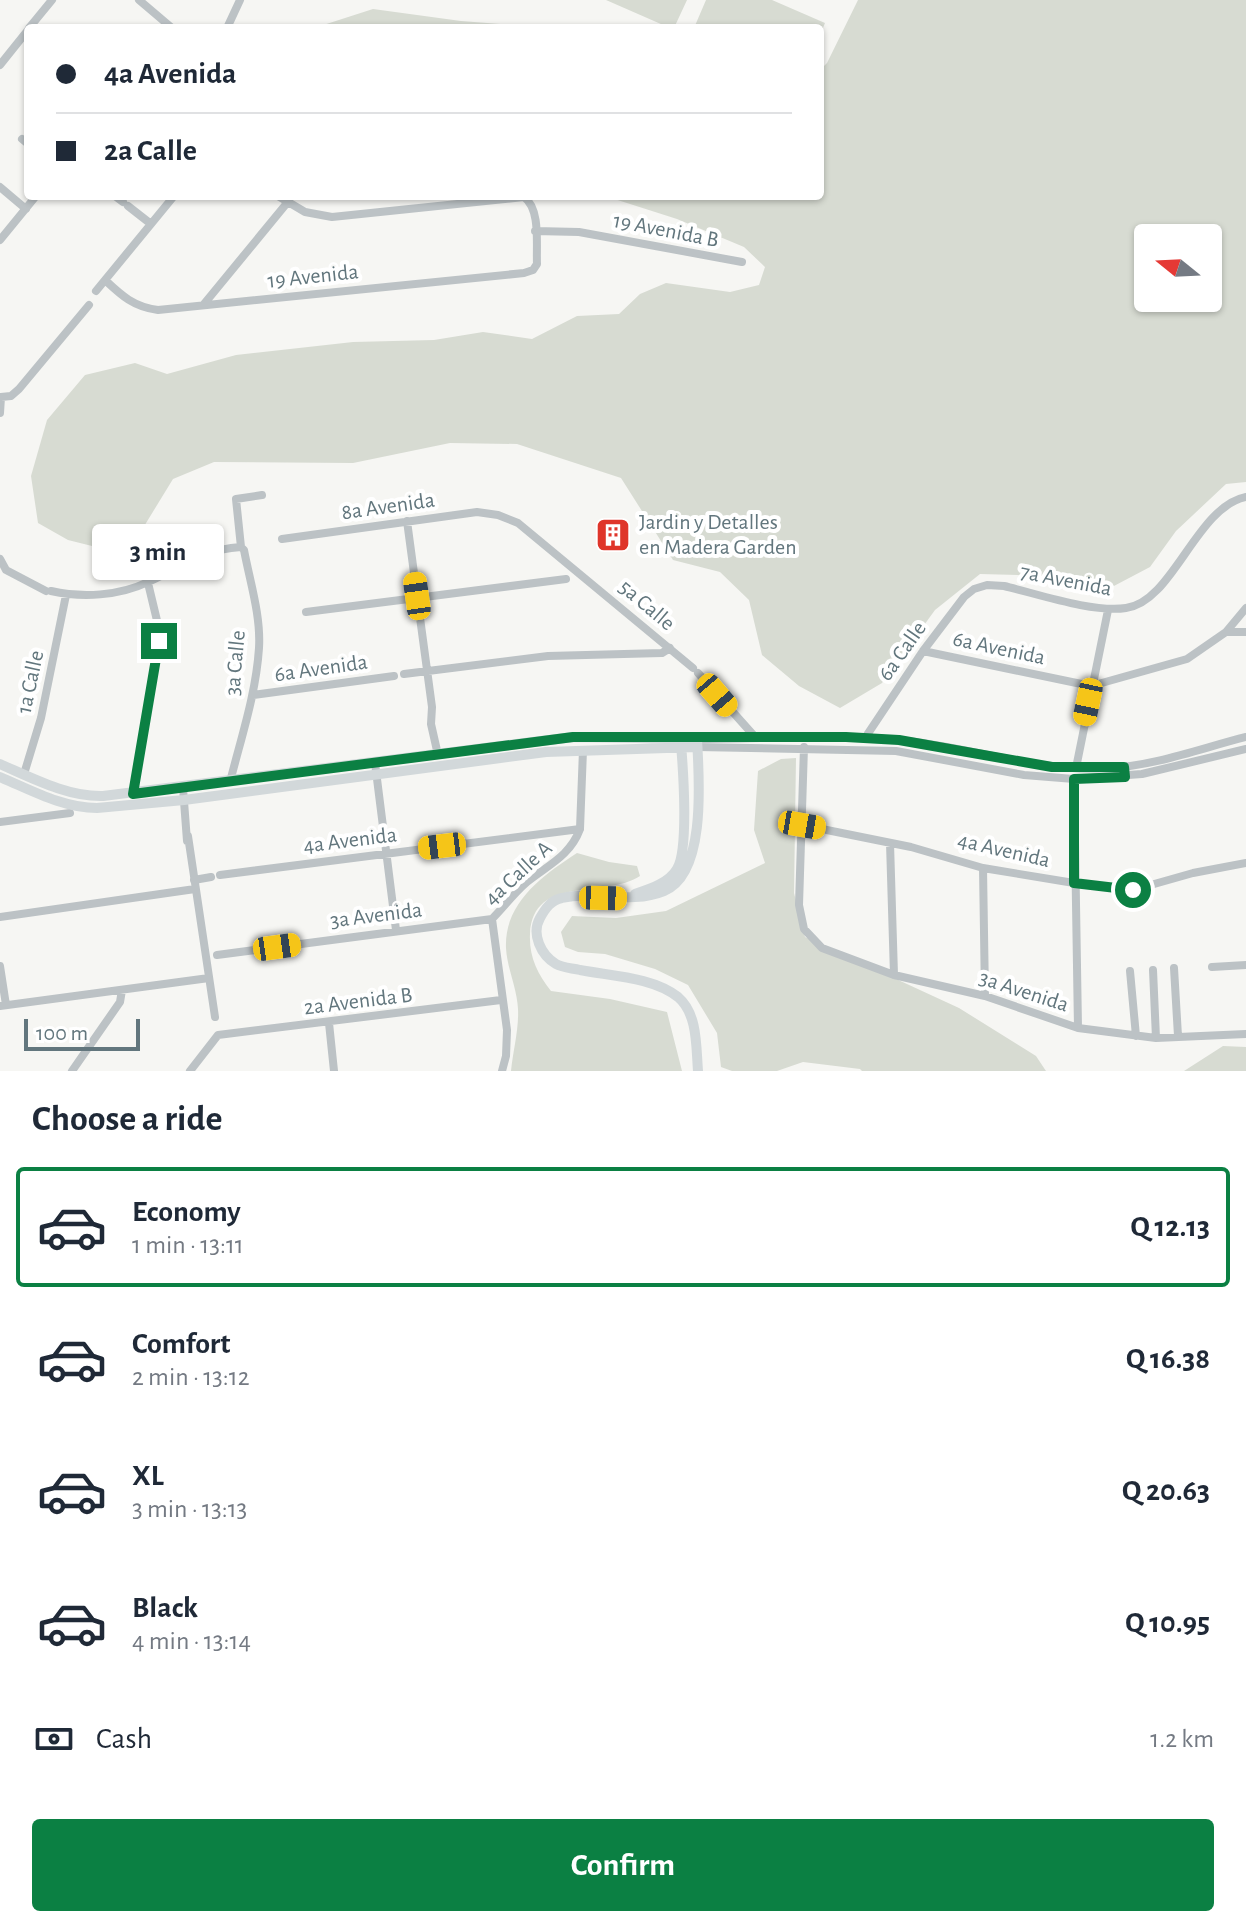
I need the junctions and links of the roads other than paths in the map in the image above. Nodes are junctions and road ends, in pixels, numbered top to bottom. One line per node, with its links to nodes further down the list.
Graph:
1 (52, 0): 4 (street)
2 (139, 0): 5 (street)
3 (240, 0): 6 (street)
4 (33, 24)
5 (167, 24)
6 (229, 24)
7 (24, 35): 8 (street)
8 (0, 65)
9 (0, 187): 17 (street)
10 (33, 200): 17 (street)
11 (171, 200): 18 (street)
12 (283, 200): 16 (street)
13 (483, 200): 16 (street)
14 (527, 200): 19 (street)
15 (122, 201): 18 (street)
16 (287, 203): 24 (street)
17 (26, 209): 20 (street)
18 (151, 224): 22 (street)
19 (535, 231): 21 (street, 19 Avenida B); 24 (street, 19 Avenida)
20 (0, 240)
21 (742, 262)
22 (105, 280): 23 (street); 24 (street, 19 Avenida)
23 (96, 291)
24 (203, 304)
25 (89, 305): 26 (street)
26 (1, 397): 27 (street)
27 (0, 413)
28 (262, 495): 33 (street, 3a Calle)
29 (1246, 497): 43 (street, 7a Avenida)
30 (498, 515): 31 (street, 8a Avenida); 47 (street, 5a Calle)
31 (407, 521): 32 (street, 8a Avenida); 41 (street)
32 (282, 539)
33 (241, 547): 38 (street); 53 (street, 3a Calle)
34 (0, 559): 35 (street)
35 (6, 570): 36 (street); 40 (street)
36 (0, 579)
37 (566, 579): 41 (street)
38 (148, 583): 40 (street); 74 (street)
39 (974, 589): 43 (street, 7a Avenida); 48 (street, 6a Calle)
40 (66, 595): 69 (street, 1a Calle)
41 (417, 596): 44 (street); 49 (street)
42 (1246, 608): 45 (street, 6a Avenida)
43 (1108, 610): 52 (street)
44 (306, 612)
45 (1226, 632): 46 (street); 52 (street, 6a Avenida)
46 (1246, 632)
47 (670, 648): 49 (street); 55 (street, 5a Calle)
48 (923, 651): 52 (street, 6a Avenida); 56 (street, 6a Calle)
49 (427, 671): 50 (street); 64 (street)
50 (404, 674)
51 (394, 676): 53 (street, 6a Avenida)
52 (1091, 686): 67 (street)
53 (253, 695): 72 (street, 3a Calle)
54 (1246, 737): 68 (street)
55 (756, 738): 56 (street); 59 (street)
56 (865, 738): 57 (street)
57 (907, 741): 63 (street); 67 (street)
58 (680, 742): 59 (main road); 62 (main road); 64 (main road); 86 (main road)
59 (697, 743): 60 (street); 86 (main road)
60 (804, 747): 63 (street); 78 (street)
61 (1246, 749): 68 (street)
62 (583, 750): 66 (main road); 79 (street)
63 (906, 752): 71 (street)
64 (438, 755): 66 (main road)
65 (0, 764): 69 (main road)
66 (376, 768): 72 (main road); 75 (main road); 81 (street)
67 (1076, 768): 68 (street)
68 (1125, 772): 71 (street)
69 (24, 774): 74 (main road)
70 (0, 777): 75 (main road)
71 (1074, 779): 84 (street)
72 (230, 782): 73 (main road)
73 (183, 788): 74 (main road); 75 (street)
74 (133, 794)
75 (184, 800): 85 (street)
76 (70, 813): 77 (street)
77 (0, 822)
78 (802, 825): 80 (street, 4a Avenida); 97 (street, 3a Avenida)
79 (580, 829): 81 (street, 4a Avenida); 88 (street, 4a Calle A)
80 (890, 843): 83 (street, 4a Avenida); 97 (street)
81 (386, 853): 85 (street, 4a Avenida); 89 (street)
82 (1246, 863): 84 (street, 4a Avenida)
83 (983, 868): 84 (street, 4a Avenida); 100 (street)
84 (1074, 883): 105 (street)
85 (195, 885): 87 (street, 4a Avenida); 98 (street)
86 (621, 898): 114 (main road)
87 (0, 917)
88 (492, 919): 89 (street, 3a Avenida); 101 (street, 4a Calle A)
89 (396, 930): 90 (street, 3a Avenida)
90 (217, 955)
91 (1246, 965): 93 (street)
92 (0, 966): 102 (street)
93 (1212, 967)
94 (1174, 968): 108 (street)
95 (1153, 970): 109 (street)
96 (1130, 971): 107 (street)
97 (894, 975): 100 (street, 3a Avenida)
98 (209, 978): 99 (street); 103 (street)
99 (122, 990): 102 (street); 110 (street)
100 (985, 996): 105 (street, 3a Avenida)
101 (501, 1000): 104 (street, 2a Avenida B); 113 (street, 4a Calle A)
102 (3, 1006)
103 (215, 1017)
104 (329, 1023): 111 (street, 2a Avenida B); 112 (street)
105 (1078, 1028): 107 (street, 3a Avenida)
106 (1246, 1034): 108 (street, 3a Avenida)
107 (1136, 1036): 109 (street, 3a Avenida)
108 (1178, 1036): 109 (street, 3a Avenida)
109 (1156, 1038)
110 (72, 1071)
111 (190, 1071)
112 (334, 1071)
113 (502, 1071)
114 (695, 1071)

